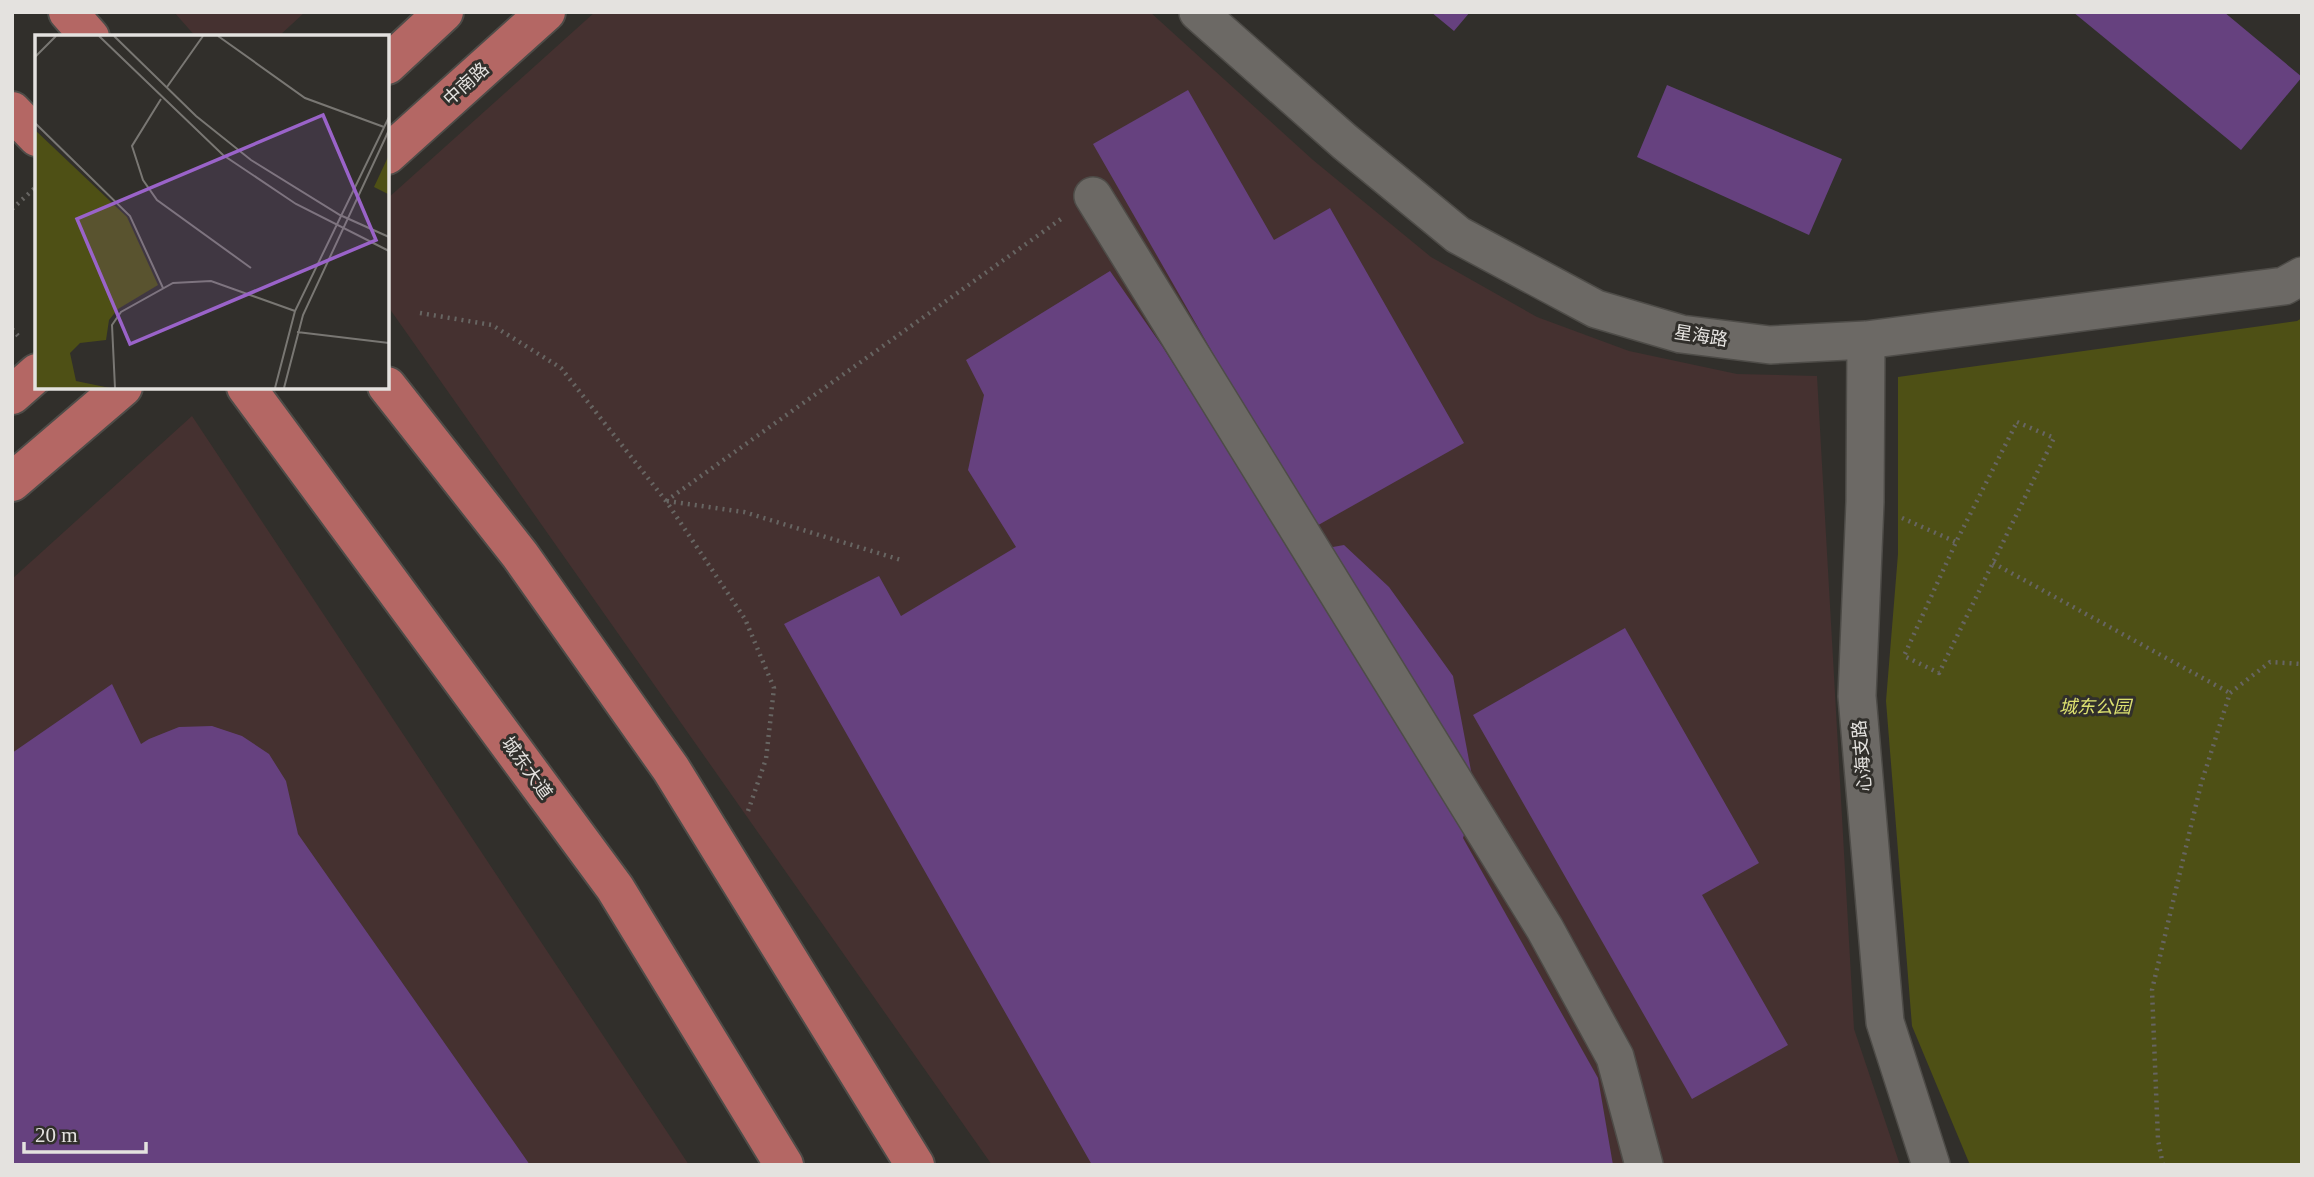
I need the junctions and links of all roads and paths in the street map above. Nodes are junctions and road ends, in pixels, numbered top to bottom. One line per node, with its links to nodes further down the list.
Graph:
1 (68, 12): 5 (main road)
2 (444, 12): 6 (main road)
3 (546, 12): 9 (main road, 中南路)
4 (1198, 12): 15 (street, 星海路)
5 (88, 35)
6 (388, 64)
7 (12, 111): 8 (main road)
8 (35, 135)
9 (388, 154)
10 (35, 188): 12 (path)
11 (1093, 196): 22 (path); 32 (street)
12 (12, 209)
13 (2302, 276): 15 (street, 星海路)
14 (420, 313): 22 (path)
15 (1866, 340): 23 (street, 心海支路)
16 (35, 375): 20 (main road)
17 (388, 387): 29 (main road)
18 (122, 388): 21 (main road)
19 (247, 388): 30 (main road, 城东大道)
20 (12, 395)
21 (12, 482)
22 (666, 501): 25 (path); 29 (path)
23 (1865, 502): 24 (path); 33 (street, 心海支路)
24 (1956, 542): 26 (path); 26 (path)
25 (901, 560)
26 (1993, 563): 28 (path)
27 (2302, 664): 28 (path)
28 (2230, 693): 34 (path)
29 (729, 864): 31 (main road)
30 (784, 1165)
31 (915, 1165)
32 (1644, 1165)
33 (1931, 1165)
34 (2163, 1165)

